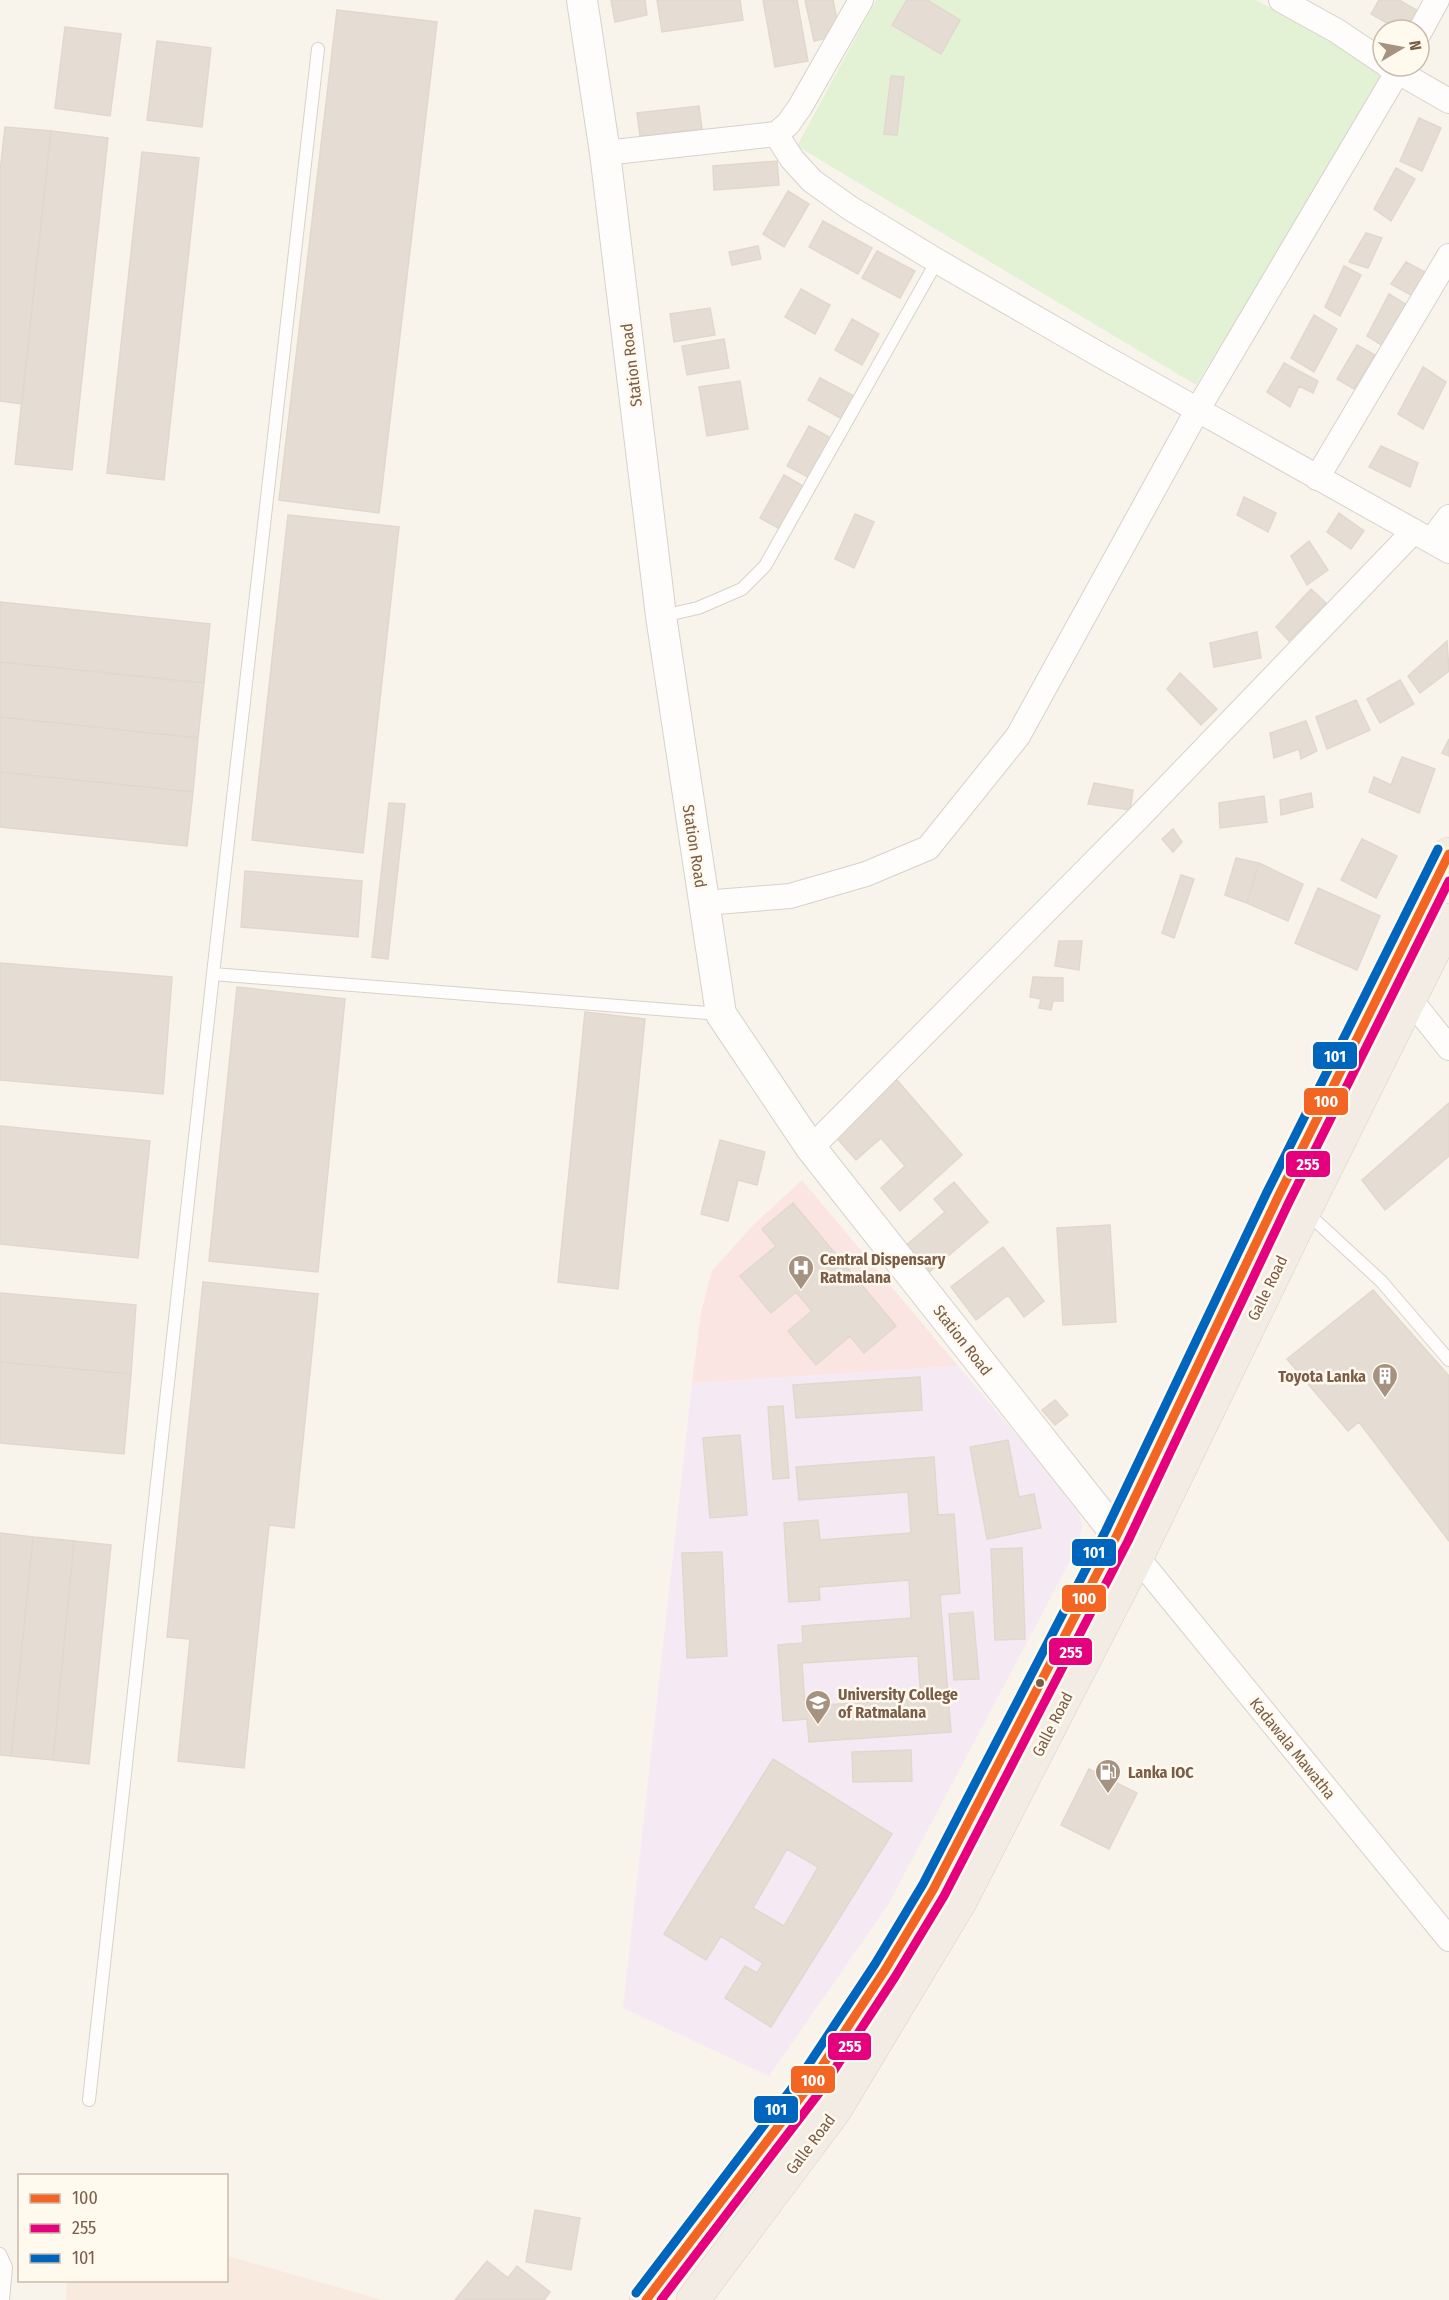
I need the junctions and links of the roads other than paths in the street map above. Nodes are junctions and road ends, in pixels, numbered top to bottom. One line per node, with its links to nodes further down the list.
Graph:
1 (582, 0): 12 (street, Station Road)
2 (861, 0): 11 (street)
3 (1281, 0): 7 (street)
4 (1437, 0): 5 (street)
5 (1427, 18)
6 (318, 49): 23 (lane)
7 (1371, 53)
8 (1387, 78): 15 (street)
9 (1411, 78): 10 (street)
10 (1449, 101)
11 (776, 134): 12 (street); 14 (street)
12 (605, 153): 19 (street, Station Road)
13 (1449, 256): 16 (street)
14 (937, 261): 15 (street); 19 (lane)
15 (1198, 409): 16 (street); 21 (street)
16 (1317, 478): 18 (street)
17 (1449, 517): 18 (street)
18 (1431, 541): 27 (street)
19 (661, 616): 21 (street, Station Road)
20 (1449, 854): 30 (highway, Galle Road)
21 (704, 903): 25 (street, Station Road)
22 (1449, 920): 24 (highway, Galle Road)
23 (213, 974): 25 (lane); 32 (lane)
24 (1409, 998): 26 (street); 28 (highway, Galle Road)
25 (721, 1014): 27 (street, Station Road)
26 (1449, 1048)
27 (811, 1148): 30 (street, Station Road)
28 (1305, 1210): 29 (lane); 30 (highway, Galle Road)
29 (1449, 1360)
30 (1127, 1546): 31 (street, Kadawala Mawatha); 35 (highway, Galle Road); 36 (highway, Galle Road)
31 (1449, 1939)
32 (89, 2100)
33 (0, 2254): 34 (lane)
34 (3, 2300)
35 (646, 2300)
36 (693, 2300)

